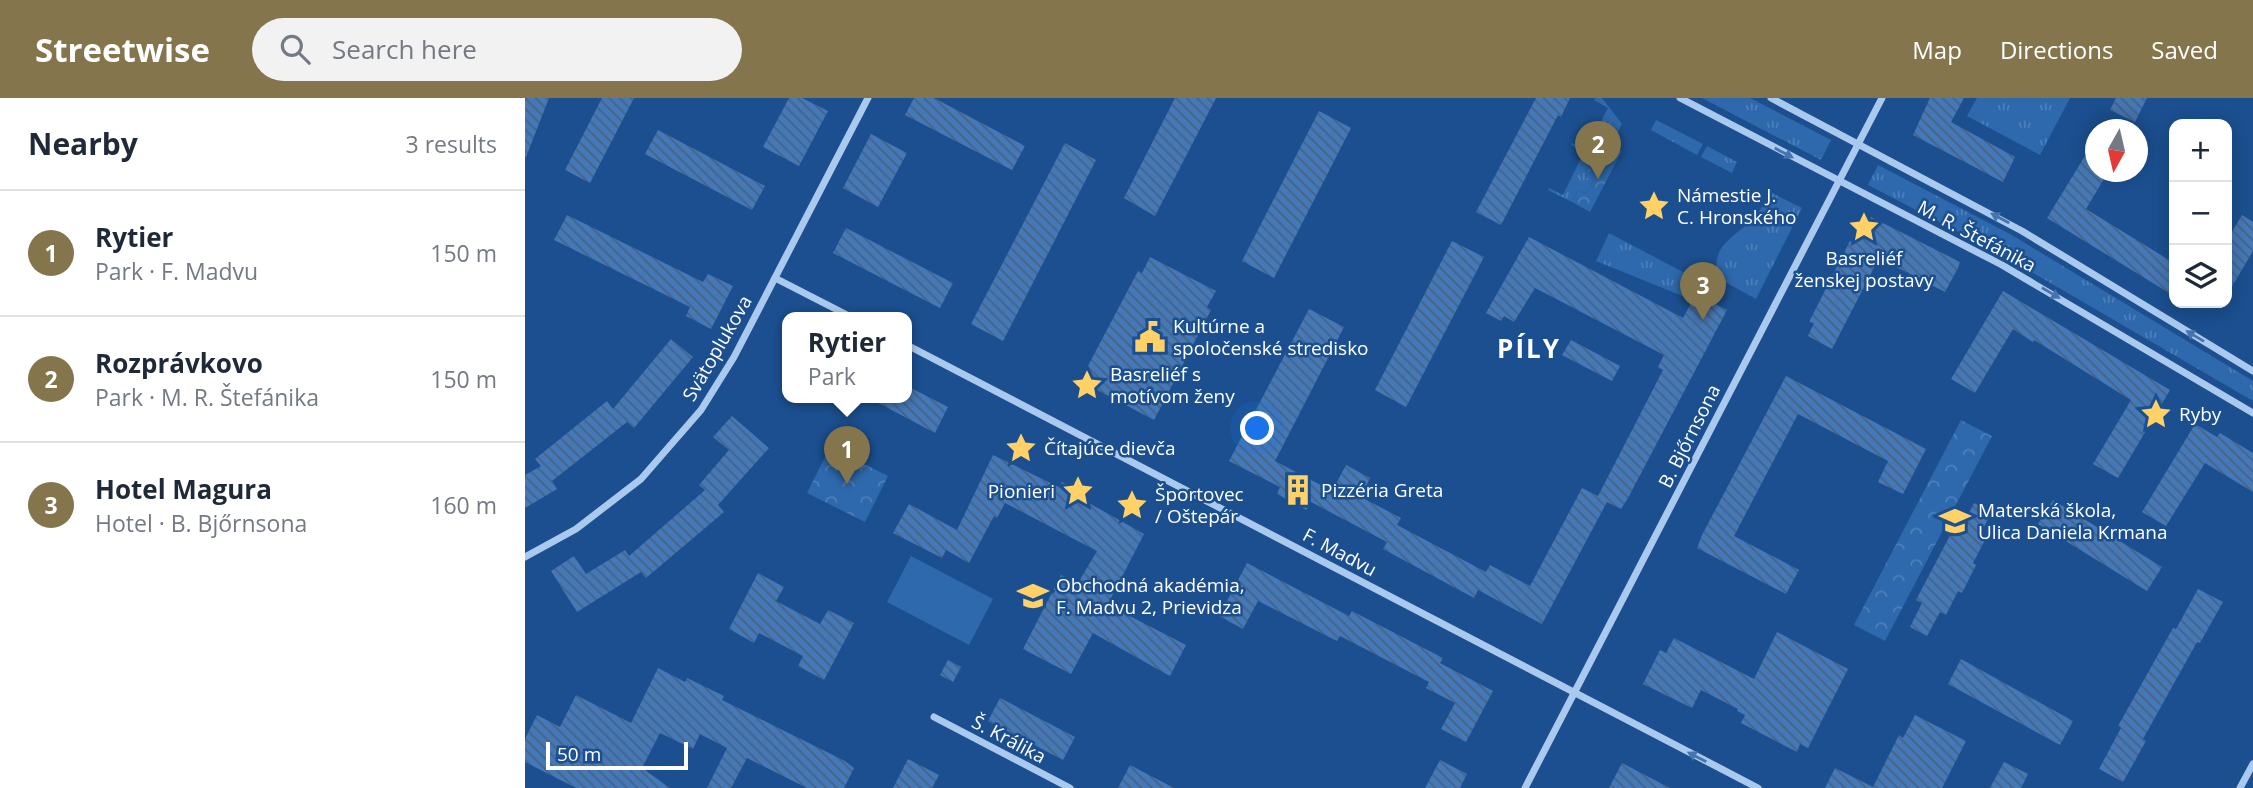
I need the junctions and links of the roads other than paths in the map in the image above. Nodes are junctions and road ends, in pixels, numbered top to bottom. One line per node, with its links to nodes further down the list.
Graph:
1 (868, 98): 7 (street, Svätoplukova)
2 (1680, 98): 6 (street, M. R. Štefánika, one-way to 6)
3 (1771, 98): 5 (street, M. R. Štefánika)
4 (1882, 98): 5 (street, B. Bjőrnsona)
5 (1858, 143): 6 (street, B. Bjőrnsona); 10 (street, M. R. Štefánika, one-way to 5)
6 (1839, 181): 11 (street, M. R. Štefánika, one-way to 11); 13 (street, B. Bjőrnsona)
7 (775, 278): 8 (street); 12 (street, Svätoplukova)
8 (841, 312)
9 (912, 348): 13 (street, F. Madvu)
10 (2253, 371)
11 (2253, 413)
12 (525, 557)
13 (1574, 693): 17 (street, B. Bjőrnsona); 18 (street, F. Madvu, one-way to 13)
14 (934, 718): 16 (street, Š. Králika)
15 (2253, 764): 19 (street)
16 (1070, 788)
17 (1525, 788)
18 (1758, 788)
19 (2240, 788)

